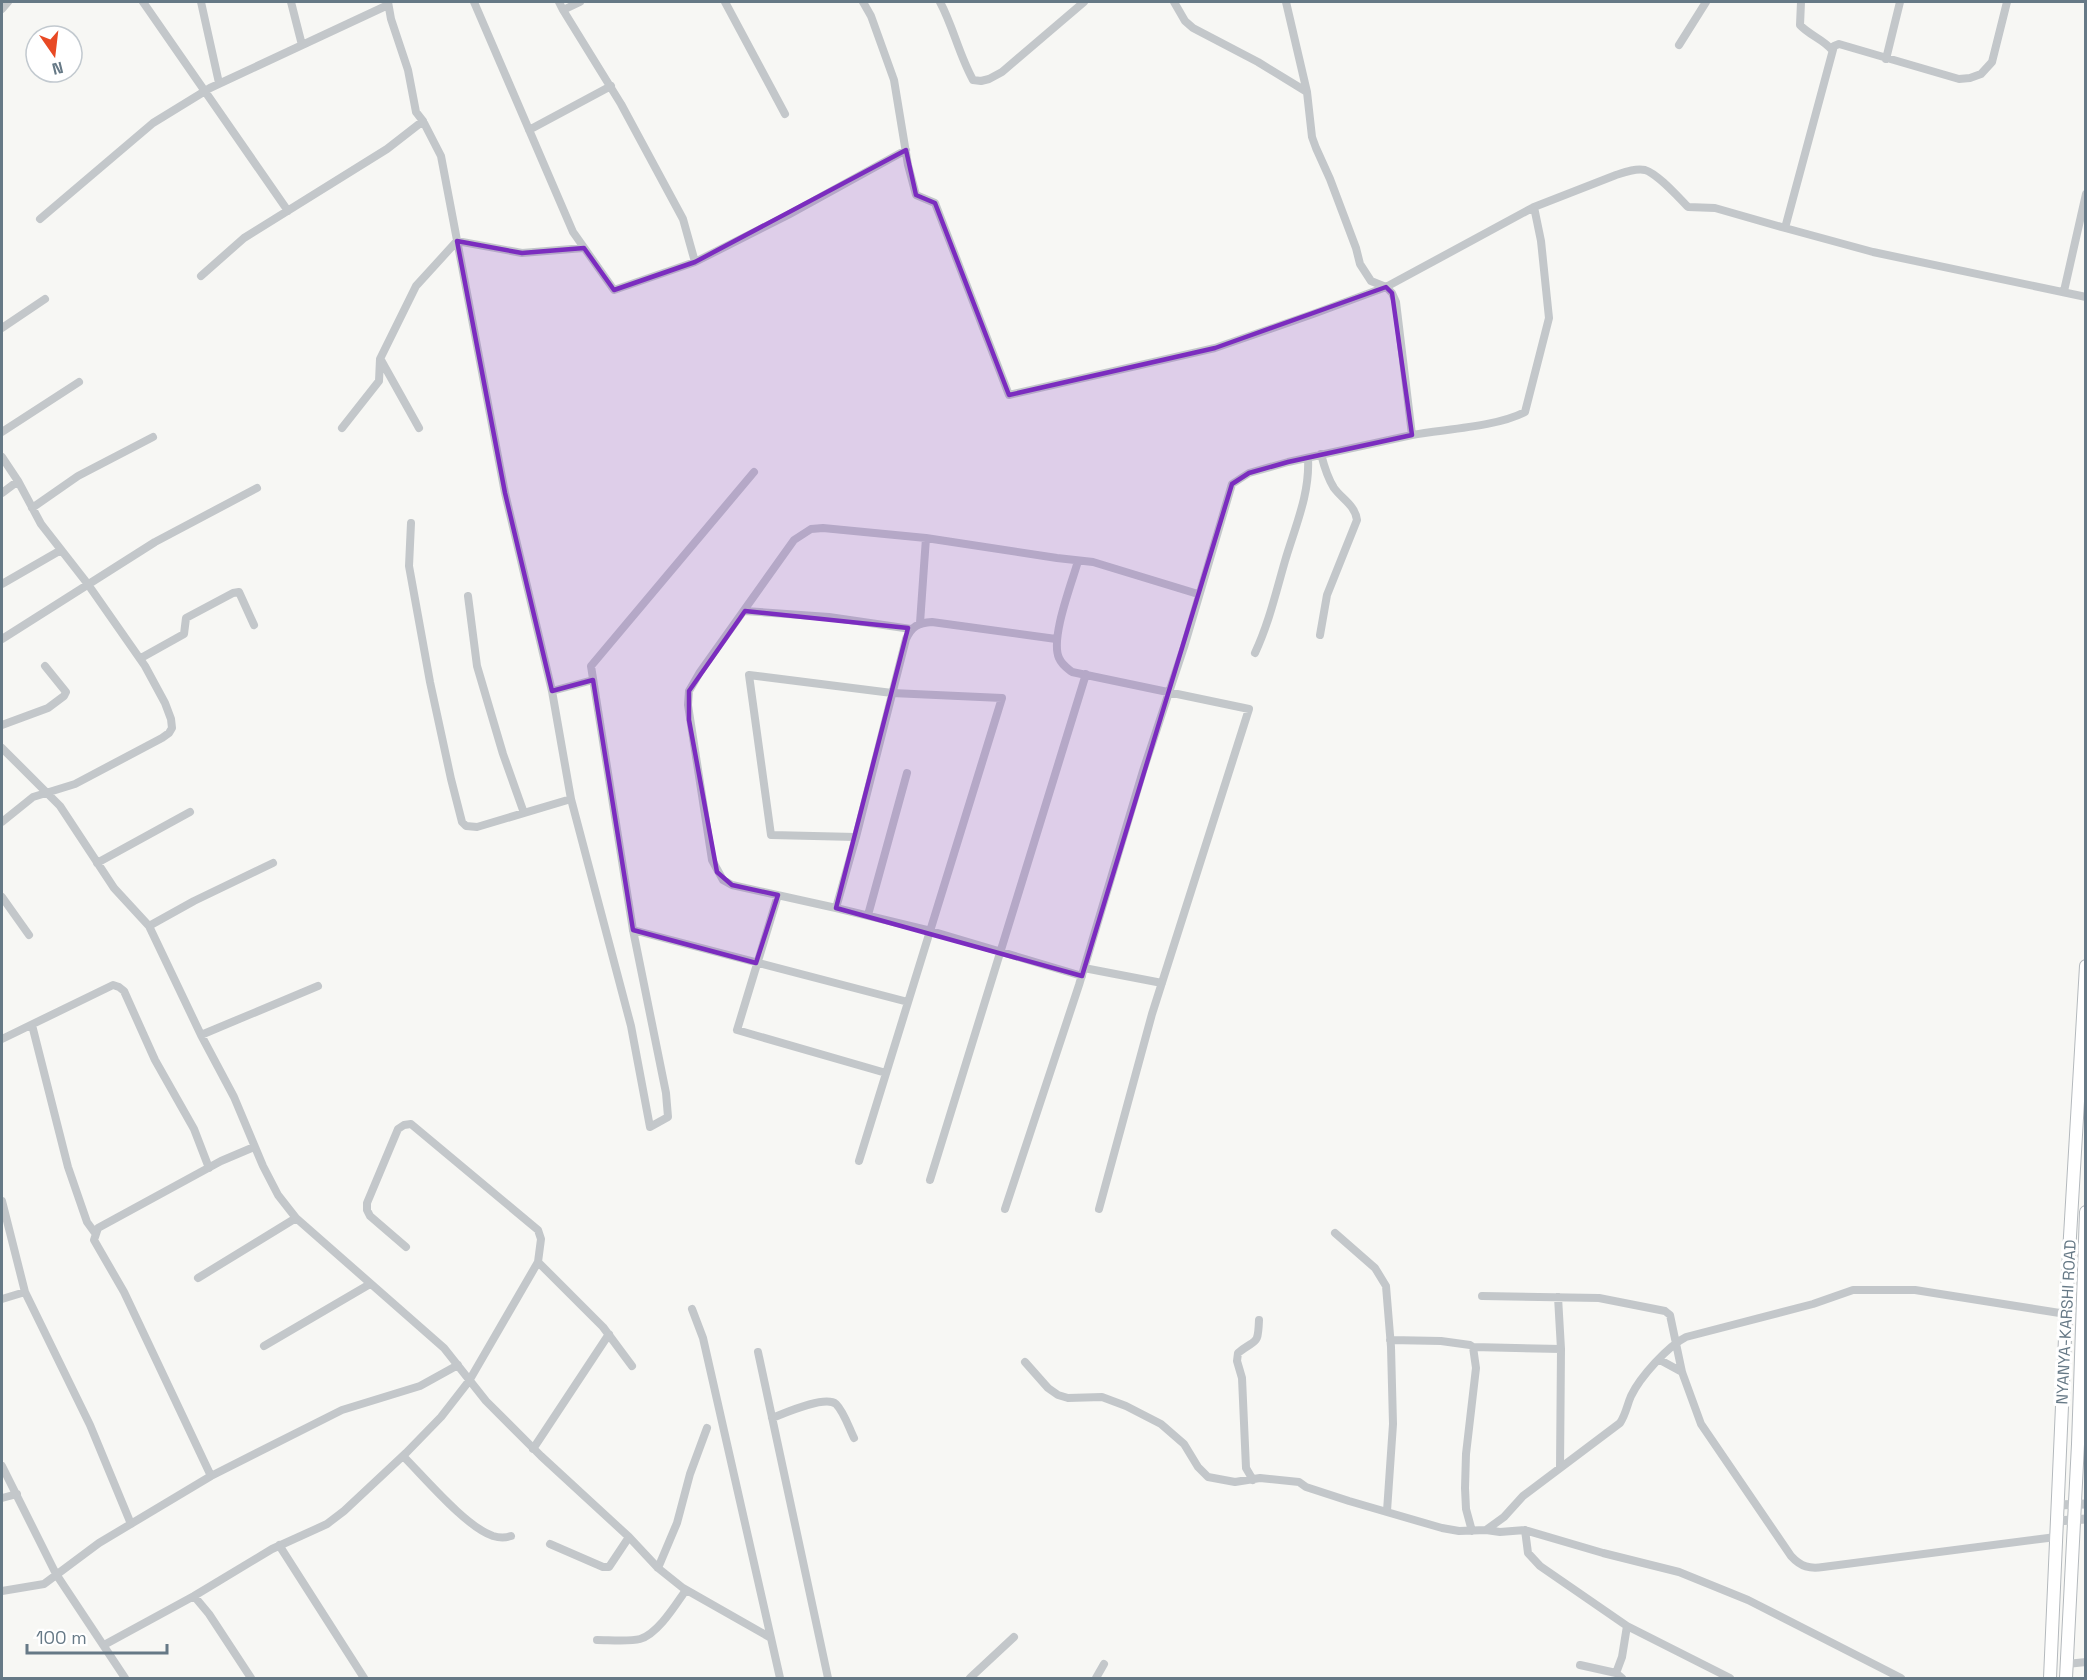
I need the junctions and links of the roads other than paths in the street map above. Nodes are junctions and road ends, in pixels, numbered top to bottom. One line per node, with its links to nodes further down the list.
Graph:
1 (8, 2): 20 (street)
2 (143, 2): 29 (street)
3 (201, 2): 27 (street)
4 (291, 2): 23 (street)
5 (474, 2): 33 (street)
6 (559, 2): 21 (street)
7 (580, 2): 21 (street)
8 (725, 2): 31 (street)
9 (863, 2): 34 (street)
10 (939, 2): 22 (street)
11 (1067, 2): 22 (street)
12 (1083, 2): 22 (street)
13 (1174, 2): 30 (street)
14 (1286, 2): 30 (street)
15 (1706, 2): 24 (street)
16 (1801, 2): 25 (street)
17 (1900, 2): 26 (street)
18 (2007, 2): 26 (street)
19 (388, 3): 23 (street); 32 (street)
20 (2, 9)
21 (563, 10): 28 (street)
22 (1073, 11)
23 (302, 45): 27 (street)
24 (1679, 45)
25 (1832, 50): 26 (street); 39 (street)
26 (1886, 59)
27 (219, 83): 29 (street)
28 (611, 86): 33 (street); 42 (street)
29 (204, 91): 37 (street); 38 (street)
30 (1307, 92): 44 (street)
31 (785, 114)
32 (423, 121): 37 (street); 40 (street)
33 (529, 129): 41 (street)
34 (906, 150): 42 (street); 44 (street)
35 (2085, 194): 45 (street)
36 (1534, 207): 39 (street); 44 (street); 54 (street)
37 (288, 211): 43 (street)
38 (40, 219)
39 (1785, 228): 45 (street)
40 (457, 241): 41 (street); 49 (street); 84 (street)
41 (584, 248): 42 (street)
42 (695, 262)
43 (201, 276)
44 (1386, 287): 54 (street)
45 (2064, 291): 46 (street)
46 (2085, 297)
47 (45, 298): 48 (street)
48 (2, 328)
49 (380, 359): 51 (street); 52 (street)
50 (79, 382): 53 (street)
51 (342, 428)
52 (419, 428)
53 (2, 432)
54 (1412, 435): 56 (street)
55 (153, 437): 63 (street)
56 (1321, 454): 58 (street); 76 (street)
57 (2, 458): 60 (street)
58 (1308, 458): 70 (street); 79 (street)
59 (754, 472): 83 (street)
60 (18, 481): 62 (street); 63 (street)
61 (257, 488): 69 (street)
62 (2, 493)
63 (32, 508): 66 (street)
64 (411, 523): 93 (street)
65 (926, 538): 67 (street); 72 (street); 73 (street)
66 (61, 550): 68 (street); 69 (street)
67 (1078, 561): 70 (street); 78 (street)
68 (2, 584)
69 (87, 584): 77 (street); 80 (street)
70 (1198, 594): 86 (street)
71 (468, 596): 93 (street)
72 (745, 611): 75 (street); 98 (street)
73 (920, 623): 75 (street); 78 (street)
74 (254, 625): 80 (street)
75 (911, 629): 85 (street)
76 (1320, 635)
77 (2, 639)
78 (1056, 639): 82 (street)
79 (1255, 653)
80 (141, 658): 90 (street)
81 (45, 666): 87 (street)
82 (1086, 674): 86 (street); 106 (street)
83 (593, 680): 84 (street); 103 (street)
84 (552, 691): 91 (street)
85 (892, 693): 95 (street); 95 (street); 104 (street)
86 (1168, 693): 109 (street); 110 (street)
87 (2, 725)
88 (2, 748): 90 (street)
89 (907, 773): 101 (street)
90 (45, 792): 94 (street); 96 (street)
91 (571, 799): 93 (street); 103 (street)
92 (190, 812): 96 (street)
93 (524, 813)
94 (2, 822)
95 (856, 837): 100 (street)
96 (97, 863): 102 (street)
97 (273, 863): 102 (street)
98 (778, 895): 100 (street); 107 (street)
99 (2, 897): 105 (street)
100 (836, 908): 101 (street)
101 (868, 915): 104 (street)
102 (149, 926): 114 (street)
103 (633, 930): 107 (street)
104 (931, 931): 106 (street); 112 (street)
105 (29, 936)
106 (1001, 952): 109 (street); 120 (street)
107 (756, 963): 112 (street); 116 (street)
108 (2085, 966): 126 (main road, NYANYA-KARSHI ROAD)
109 (1083, 972): 110 (street); 122 (street)
110 (1162, 983): 123 (street)
111 (318, 986): 114 (street)
112 (908, 1002): 116 (street)
113 (32, 1025): 115 (street); 119 (street); 128 (street)
114 (201, 1035): 117 (street)
115 (2, 1039)
116 (886, 1073): 118 (street)
117 (254, 1147): 119 (street); 125 (street)
118 (859, 1161)
119 (209, 1168): 128 (street)
120 (930, 1180)
121 (2, 1201): 134 (street)
122 (1005, 1209)
123 (1099, 1209)
124 (2085, 1212): 127 (main road, NYANYA-KARSHI ROAD)
125 (296, 1218): 132 (street); 133 (street)
126 (2071, 1230): 127 (main road); 139 (main road, NYANYA-KARSHI ROAD)
127 (2085, 1232): 165 (main road, NYANYA-KARSHI ROAD)
128 (95, 1233): 161 (street)
129 (1335, 1233): 142 (street)
130 (406, 1246): 131 (street)
131 (538, 1262): 141 (street); 153 (street)
132 (198, 1278)
133 (370, 1284): 144 (street); 150 (street)
134 (25, 1292): 137 (street); 170 (street)
135 (1482, 1296): 136 (street)
136 (1558, 1297): 143 (street); 146 (street)
137 (2, 1299)
138 (693, 1309): 186 (street)
139 (2066, 1314): 143 (street); 166 (main road, NYANYA-KARSHI ROAD)
140 (1259, 1320): 162 (street)
141 (609, 1334): 151 (street); 157 (street)
142 (1390, 1340): 145 (street); 167 (street)
143 (1676, 1342): 148 (street); 152 (street)
144 (264, 1346)
145 (1473, 1347): 146 (street); 173 (street)
146 (1561, 1349): 160 (street)
147 (758, 1352): 154 (street)
148 (1660, 1360): 152 (street); 160 (street)
149 (1025, 1362): 162 (street)
150 (458, 1365): 153 (street); 161 (street)
151 (632, 1366)
152 (1682, 1372): 176 (street)
153 (469, 1381): 157 (street); 158 (street)
154 (772, 1418): 156 (street); 198 (street)
155 (707, 1428): 179 (street)
156 (854, 1438)
157 (533, 1449): 175 (street)
158 (403, 1456): 174 (street); 178 (street)
159 (2, 1466): 163 (street)
160 (1560, 1468): 171 (street)
161 (212, 1476): 170 (street)
162 (1253, 1480): 167 (street)
163 (16, 1494): 164 (street); 180 (street)
164 (2, 1498)
165 (2080, 1504): 166 (street); 168 (main road, NYANYA-KARSHI ROAD)
166 (2057, 1505): 169 (main road, NYANYA-KARSHI ROAD)
167 (1387, 1511): 173 (street)
168 (2080, 1519): 169 (street); 191 (main road, NYANYA-KARSHI ROAD)
169 (2057, 1521): 176 (main road, NYANYA-KARSHI ROAD)
170 (131, 1524): 180 (street)
171 (1486, 1530): 172 (street); 173 (street)
172 (1525, 1530): 184 (street); 202 (street)
173 (1472, 1531)
174 (511, 1536)
175 (628, 1537): 177 (street); 179 (street)
176 (2056, 1537): 203 (main road, NYANYA-KARSHI ROAD)
177 (550, 1544)
178 (279, 1545): 183 (street); 196 (street)
179 (658, 1568): 181 (street)
180 (56, 1574): 182 (street); 188 (street)
181 (686, 1590): 186 (street); 187 (street)
182 (2, 1591)
183 (194, 1596): 188 (street); 195 (street)
184 (1626, 1626): 193 (street); 201 (street)
185 (1014, 1637): 199 (street)
186 (771, 1638): 197 (street)
187 (597, 1640)
188 (104, 1646): 194 (street)
189 (2085, 1662): 191 (street)
190 (1104, 1664): 200 (street)
191 (2067, 1664): 204 (main road, NYANYA-KARSHI ROAD)
192 (1580, 1665): 193 (street)
193 (1619, 1676)
194 (125, 1678)
195 (251, 1678)
196 (364, 1678)
197 (780, 1678)
198 (828, 1678)
199 (970, 1678)
200 (1096, 1678)
201 (1730, 1678)
202 (1901, 1678)
203 (2050, 1678)
204 (2066, 1678)

